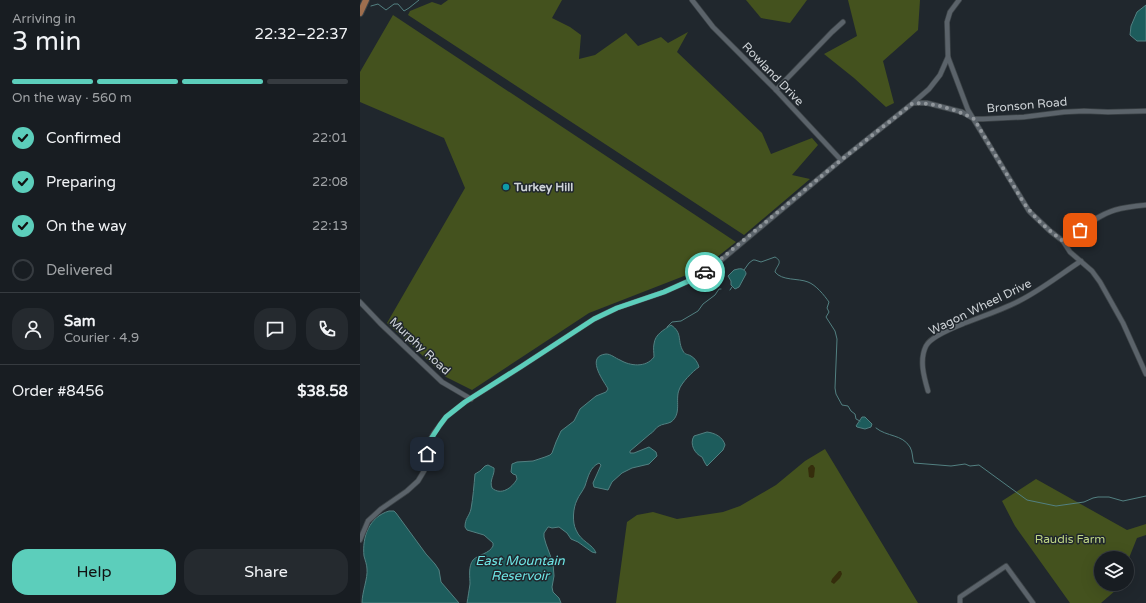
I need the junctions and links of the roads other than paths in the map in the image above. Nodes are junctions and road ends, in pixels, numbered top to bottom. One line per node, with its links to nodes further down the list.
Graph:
1 (366, 0): 4 (main road)
2 (692, 0): 7 (street, Rowland Drive)
3 (959, 0): 6 (street)
4 (360, 13)
5 (843, 22): 7 (street)
6 (948, 57): 8 (street); 10 (street)
7 (776, 90): 11 (street, Rowland Drive)
8 (913, 103): 10 (street, Bronson Road); 11 (street)
9 (1146, 111): 10 (street, Bronson Road)
10 (974, 119): 13 (street)
11 (841, 160): 18 (street)
12 (1146, 205): 13 (street)
13 (1063, 241): 14 (street)
14 (1081, 261): 16 (street); 17 (street, Wagon Wheel Drive)
15 (360, 302): 18 (street, Murphy Road)
16 (1146, 374)
17 (928, 391)
18 (471, 399): 19 (street)
19 (360, 540)
20 (960, 603): 21 (street)
21 (1033, 603)

